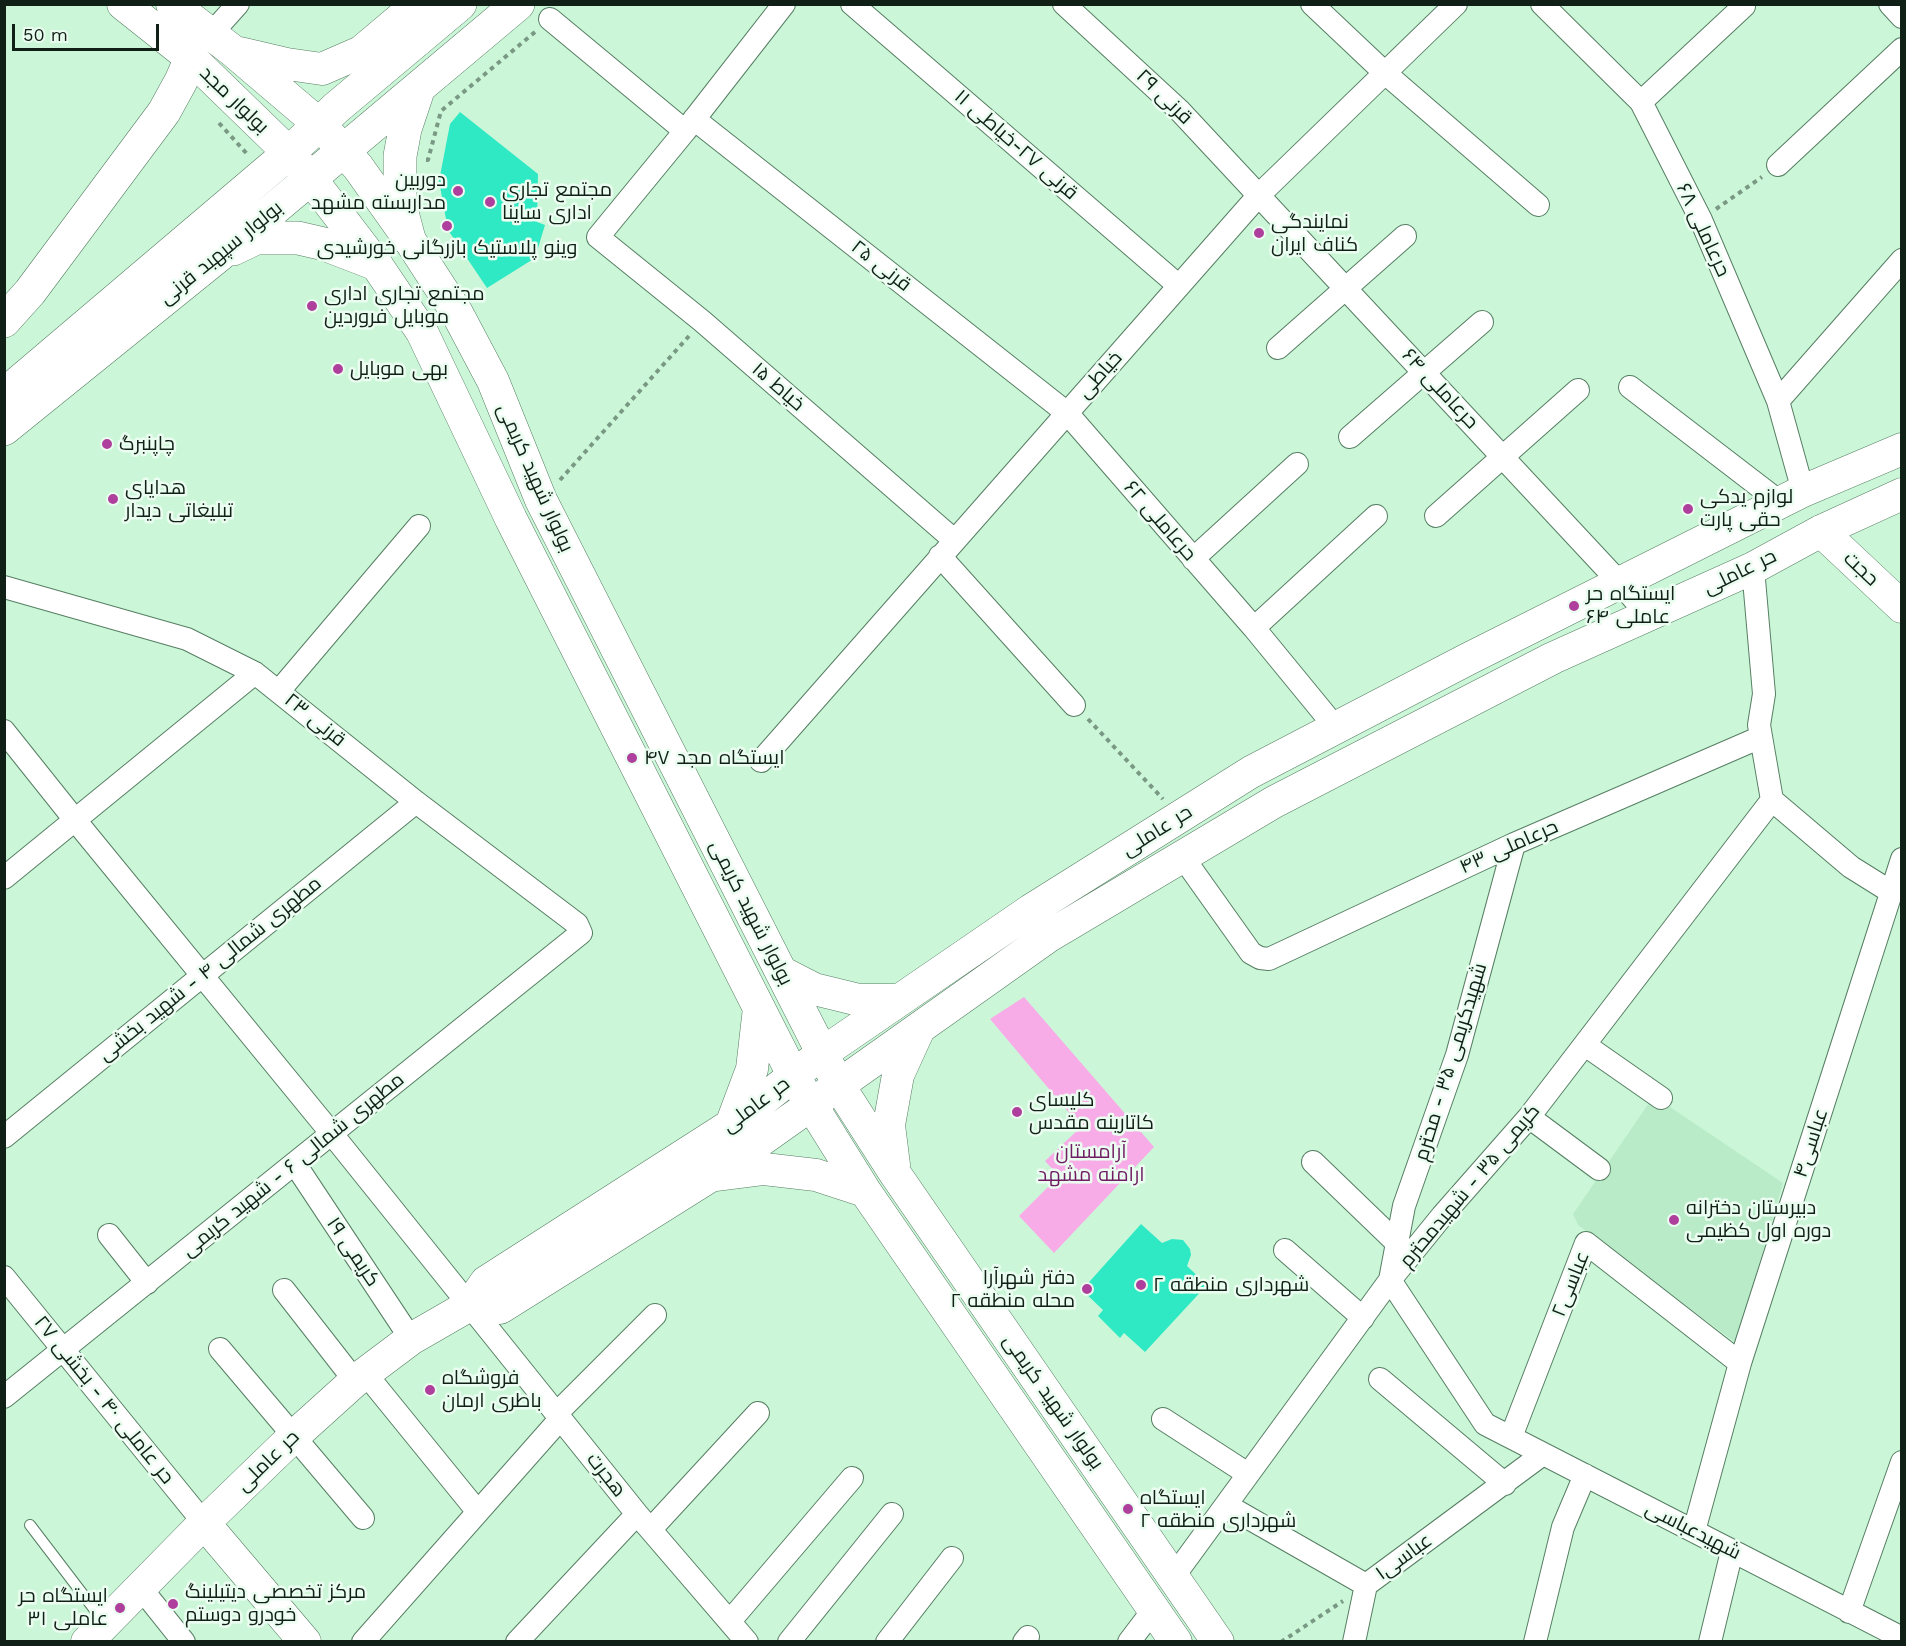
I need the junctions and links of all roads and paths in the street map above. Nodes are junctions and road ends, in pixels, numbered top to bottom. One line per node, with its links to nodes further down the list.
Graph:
1 (123, 4): 17 (main road, بولوار مجد)
2 (172, 4): 17 (main road, بولوار مجد)
3 (238, 4): 17 (street)
4 (418, 4): 17 (main road)
5 (460, 4): 24 (main road, بولوار سپهبد قرنی)
6 (518, 4): 20 (main road, بولوار سپهبد قرنی)
7 (783, 4): 23 (street)
8 (852, 4): 36 (street, قرنی ۲۷-خیاطی ۱۱)
9 (1065, 4): 28 (street, قرنی ۲۹)
10 (1312, 4): 19 (street)
11 (1456, 4): 19 (street, خیاطی)
12 (1542, 4): 21 (street, حرعاملی ۶۸)
13 (1890, 4): 15 (street)
14 (1744, 6): 21 (street)
15 (1902, 17)
16 (550, 19): 23 (street, قرنی ۲۵); 25 (path)
17 (212, 48): 24 (main road, بولوار مجد); 24 (main road, بولوار مجد); 38 (main road)
18 (1902, 49): 26 (street)
19 (1385, 73): 28 (street, خیاطی); 29 (street)
20 (418, 90): 24 (main road, بولوار سپهبد قرنی); 32 (main road)
21 (1641, 102): 30 (street, حرعاملی ۶۸)
22 (218, 122): 24 (path)
23 (689, 125): 39 (street, خیاط ۱۵); 47 (street, قرنی ۲۵)
24 (315, 145): 27 (main road, بولوار سپهبد قرنی); 27 (main road, بولوار مجد); 32 (main road, بولوار شهید کریمی); 45 (main road, بولوار سپهبد قرنی)
25 (428, 160)
26 (1778, 165): 30 (path)
27 (311, 178): 33 (main road, بولوار سپهبد قرنی); 35 (main road, بولوار شهید کریمی)
28 (1259, 195): 36 (street, خیاطی); 37 (street, حرعاملی ۶۴)
29 (1538, 205)
30 (1701, 220): 46 (street, حرعاملی ۶۸)
31 (1405, 236): 37 (street)
32 (409, 238): 55 (main road, بولوار شهید کریمی)
33 (218, 256): 35 (main road); 48 (main road, بولوار سپهبد قرنی)
34 (1902, 260): 46 (street)
35 (376, 264): 88 (main road, بولوار شهید کریمی)
36 (1179, 286): 47 (street, خیاطی)
37 (1346, 288): 41 (street); 42 (street, حرعاملی ۶۴)
38 (4, 321)
39 (702, 321): 55 (path); 60 (street, خیاط ۱۵)
40 (1482, 322): 42 (street)
41 (1278, 348)
42 (1424, 373): 49 (street); 51 (street, حرعاملی ۶۴)
43 (1630, 387): 54 (street)
44 (1578, 390): 51 (street)
45 (4, 395)
46 (1778, 401): 54 (street, حرعاملی ۶۸)
47 (1067, 413): 60 (street, خیاطی); 61 (street, حرعاملی ۶۲)
48 (4, 429)
49 (1350, 437)
50 (1902, 449): 54 (main road, حر عاملی)
51 (1503, 457): 57 (street); 63 (street, حرعاملی ۶۴)
52 (1297, 464): 61 (street)
53 (1902, 494): 59 (main road, حر عاملی)
54 (1792, 497): 63 (main road, حر عاملی)
55 (541, 500): 85 (main road, بولوار شهید کریمی)
56 (1376, 516): 67 (street)
57 (1436, 516)
58 (419, 526): 69 (street)
59 (1821, 531): 62 (main road, حر عاملی); 65 (main road, حجت)
60 (947, 548): 70 (street, خیاط ۱۵); 74 (street, خیاطی)
61 (1193, 559): 67 (street, حرعاملی ۶۲)
62 (1753, 568): 66 (main road, حر عاملی); 73 (street)
63 (1620, 583): 66 (street, حرعاملی ۶۴); 71 (main road, حر عاملی)
64 (4, 586): 68 (street, قرنی ۲۳)
65 (1902, 607)
66 (1648, 615): 80 (main road, حر عاملی)
67 (1254, 628): 71 (street, حرعاملی ۶۲)
68 (255, 673): 69 (street, قرنی ۲۳); 78 (street)
69 (279, 691): 76 (street, قرنی ۲۳)
70 (1074, 705): 77 (path)
71 (1336, 728): 77 (main road, حر عاملی)
72 (4, 730): 78 (street, هجرت)
73 (1761, 737): 75 (street); 79 (street, حرعاملی ۴۳)
74 (761, 761)
75 (1772, 800): 83 (street); 90 (street, کریمی ۳۵ - شهیدمحترم)
76 (416, 802): 84 (street, قرنی ۲۳); 86 (street, مطهری شمالی ۴ - شهید بخشی)
77 (1180, 817): 87 (main road, حر عاملی)
78 (75, 820): 82 (street); 86 (street, هجرت)
79 (1514, 844): 80 (street, حرعاملی ۴۳); 107 (street, شهیدکریمی ۳۵ - محترم)
80 (1182, 856): 89 (main road, حر عاملی)
81 (1902, 859): 83 (street, عباسی۴)
82 (4, 878)
83 (1891, 892): 119 (street, عباسی۴)
84 (581, 933): 98 (street, مطهری شمالی ۶ - شهید کریمی)
85 (781, 972): 87 (main road); 91 (main road, بولوار شهید کریمی)
86 (202, 976): 98 (street, هجرت); 99 (street, مطهری شمالی ۴ - شهید بخشی)
87 (899, 1000): 91 (main road, حر عاملی)
88 (759, 1008): 92 (main road, بولوار شهید کریمی); 97 (main road)
89 (919, 1028): 93 (main road, حر عاملی); 104 (main road)
90 (1585, 1045): 94 (street); 96 (street, کریمی ۳۵ - شهیدمحترم)
91 (821, 1054): 92 (main road, حر عاملی); 93 (main road, بولوار شهید کریمی)
92 (794, 1077): 95 (main road, بولوار شهید کریمی); 97 (main road, حر عاملی)
93 (839, 1086): 95 (main road, حر عاملی); 104 (main road, بولوار شهید کریمی)
94 (1661, 1098)
95 (812, 1105): 103 (main road, حر عاملی); 105 (main road, بولوار شهید کریمی)
96 (1529, 1117): 102 (street); 110 (street, کریمی ۳۵ - شهیدمحترم)
97 (731, 1125): 113 (main road, حر عاملی)
98 (332, 1134): 101 (street, مطهری شمالی ۶ - شهید کریمی); 113 (street, هجرت)
99 (4, 1137)
100 (1313, 1162): 107 (street)
101 (295, 1164): 111 (street, مطهری شمالی ۶ - شهید کریمی); 116 (street, کریمی ۱۹)
102 (1599, 1169)
103 (712, 1175): 105 (main road); 113 (main road, حر عاملی)
104 (896, 1175): 144 (main road, بولوار شهید کریمی)
105 (865, 1191): 147 (main road, بولوار شهید کریمی)
106 (109, 1235): 111 (street)
107 (1397, 1243): 110 (street, شهیدکریمی ۳۵ - محترم)
108 (1285, 1250): 115 (street)
109 (4, 1277): 118 (street, حر عاملی ۴۰ - بخشی ۲۷)
110 (1390, 1280): 115 (street, کریمی ۳۵ - شهیدمحترم); 127 (street, شهیدعباسی)
111 (147, 1283): 118 (street, مطهری شمالی ۶ - شهید کریمی)
112 (284, 1290): 120 (street)
113 (470, 1305): 116 (main road, حر عاملی); 124 (street, هجرت)
114 (655, 1315): 124 (street)
115 (1363, 1318): 130 (street, کریمی ۳۵ - شهیدمحترم)
116 (411, 1340): 120 (main road, حر عاملی)
117 (220, 1349): 126 (street)
118 (63, 1350): 122 (street, مطهری شمالی ۶ - شهید کریمی); 139 (street, حر عاملی ۴۰ - بخشی ۲۷)
119 (1740, 1363): 127 (street, عباسی۲); 141 (street, عباسی۴)
120 (360, 1377): 126 (main road, حر عاملی); 135 (street)
121 (1380, 1379): 133 (street)
122 (4, 1397)
123 (758, 1413): 138 (street)
124 (559, 1415): 135 (street); 138 (street, هجرت)
125 (1163, 1419): 130 (street)
126 (293, 1437): 137 (street); 139 (main road, حر عاملی)
127 (1510, 1437): 128 (street, شهیدعباسی)
128 (1543, 1454): 131 (street, شهیدعباسی); 133 (street, عباسی۱)
129 (1902, 1462): 148 (street)
130 (1248, 1474): 134 (street, کریمی ۳۵ - شهیدمحترم)
131 (1585, 1475): 141 (street, شهیدعباسی); 164 (street)
132 (852, 1478): 149 (street)
133 (1505, 1484): 145 (street, عباسی۱)
134 (1226, 1505): 144 (street, کریمی ۳۵ - شهیدمحترم); 145 (street, عباسی۱)
135 (478, 1512): 155 (street)
136 (892, 1514): 157 (street)
137 (363, 1518)
138 (644, 1521): 149 (street, هجرت); 151 (street)
139 (204, 1524): 146 (main road, حر عاملی); 154 (main road)
140 (30, 1525): 150 (lane)
141 (1694, 1531): 142 (street, شهیدعباسی)
142 (1732, 1551): 148 (street, شهیدعباسی); 165 (street)
143 (952, 1558): 158 (street)
144 (1174, 1576): 161 (main road, بولوار شهید کریمی)
145 (1366, 1585): 162 (path); 163 (street)
146 (140, 1587): 150 (main road, حر عاملی); 153 (street)
147 (1154, 1609): 159 (street); 160 (main road, بولوار شهید کریمی)
148 (1849, 1612): 152 (street, شهیدعباسی)
149 (730, 1621): 156 (street, هجرت)
150 (96, 1632)
151 (523, 1636)
152 (1902, 1638)
153 (184, 1641)
154 (305, 1641)
155 (363, 1641)
156 (747, 1641)
157 (789, 1641)
158 (887, 1641)
159 (1129, 1641)
160 (1176, 1641)
161 (1218, 1641)
162 (1281, 1641)
163 (1354, 1641)
164 (1535, 1641)
165 (1710, 1641)

